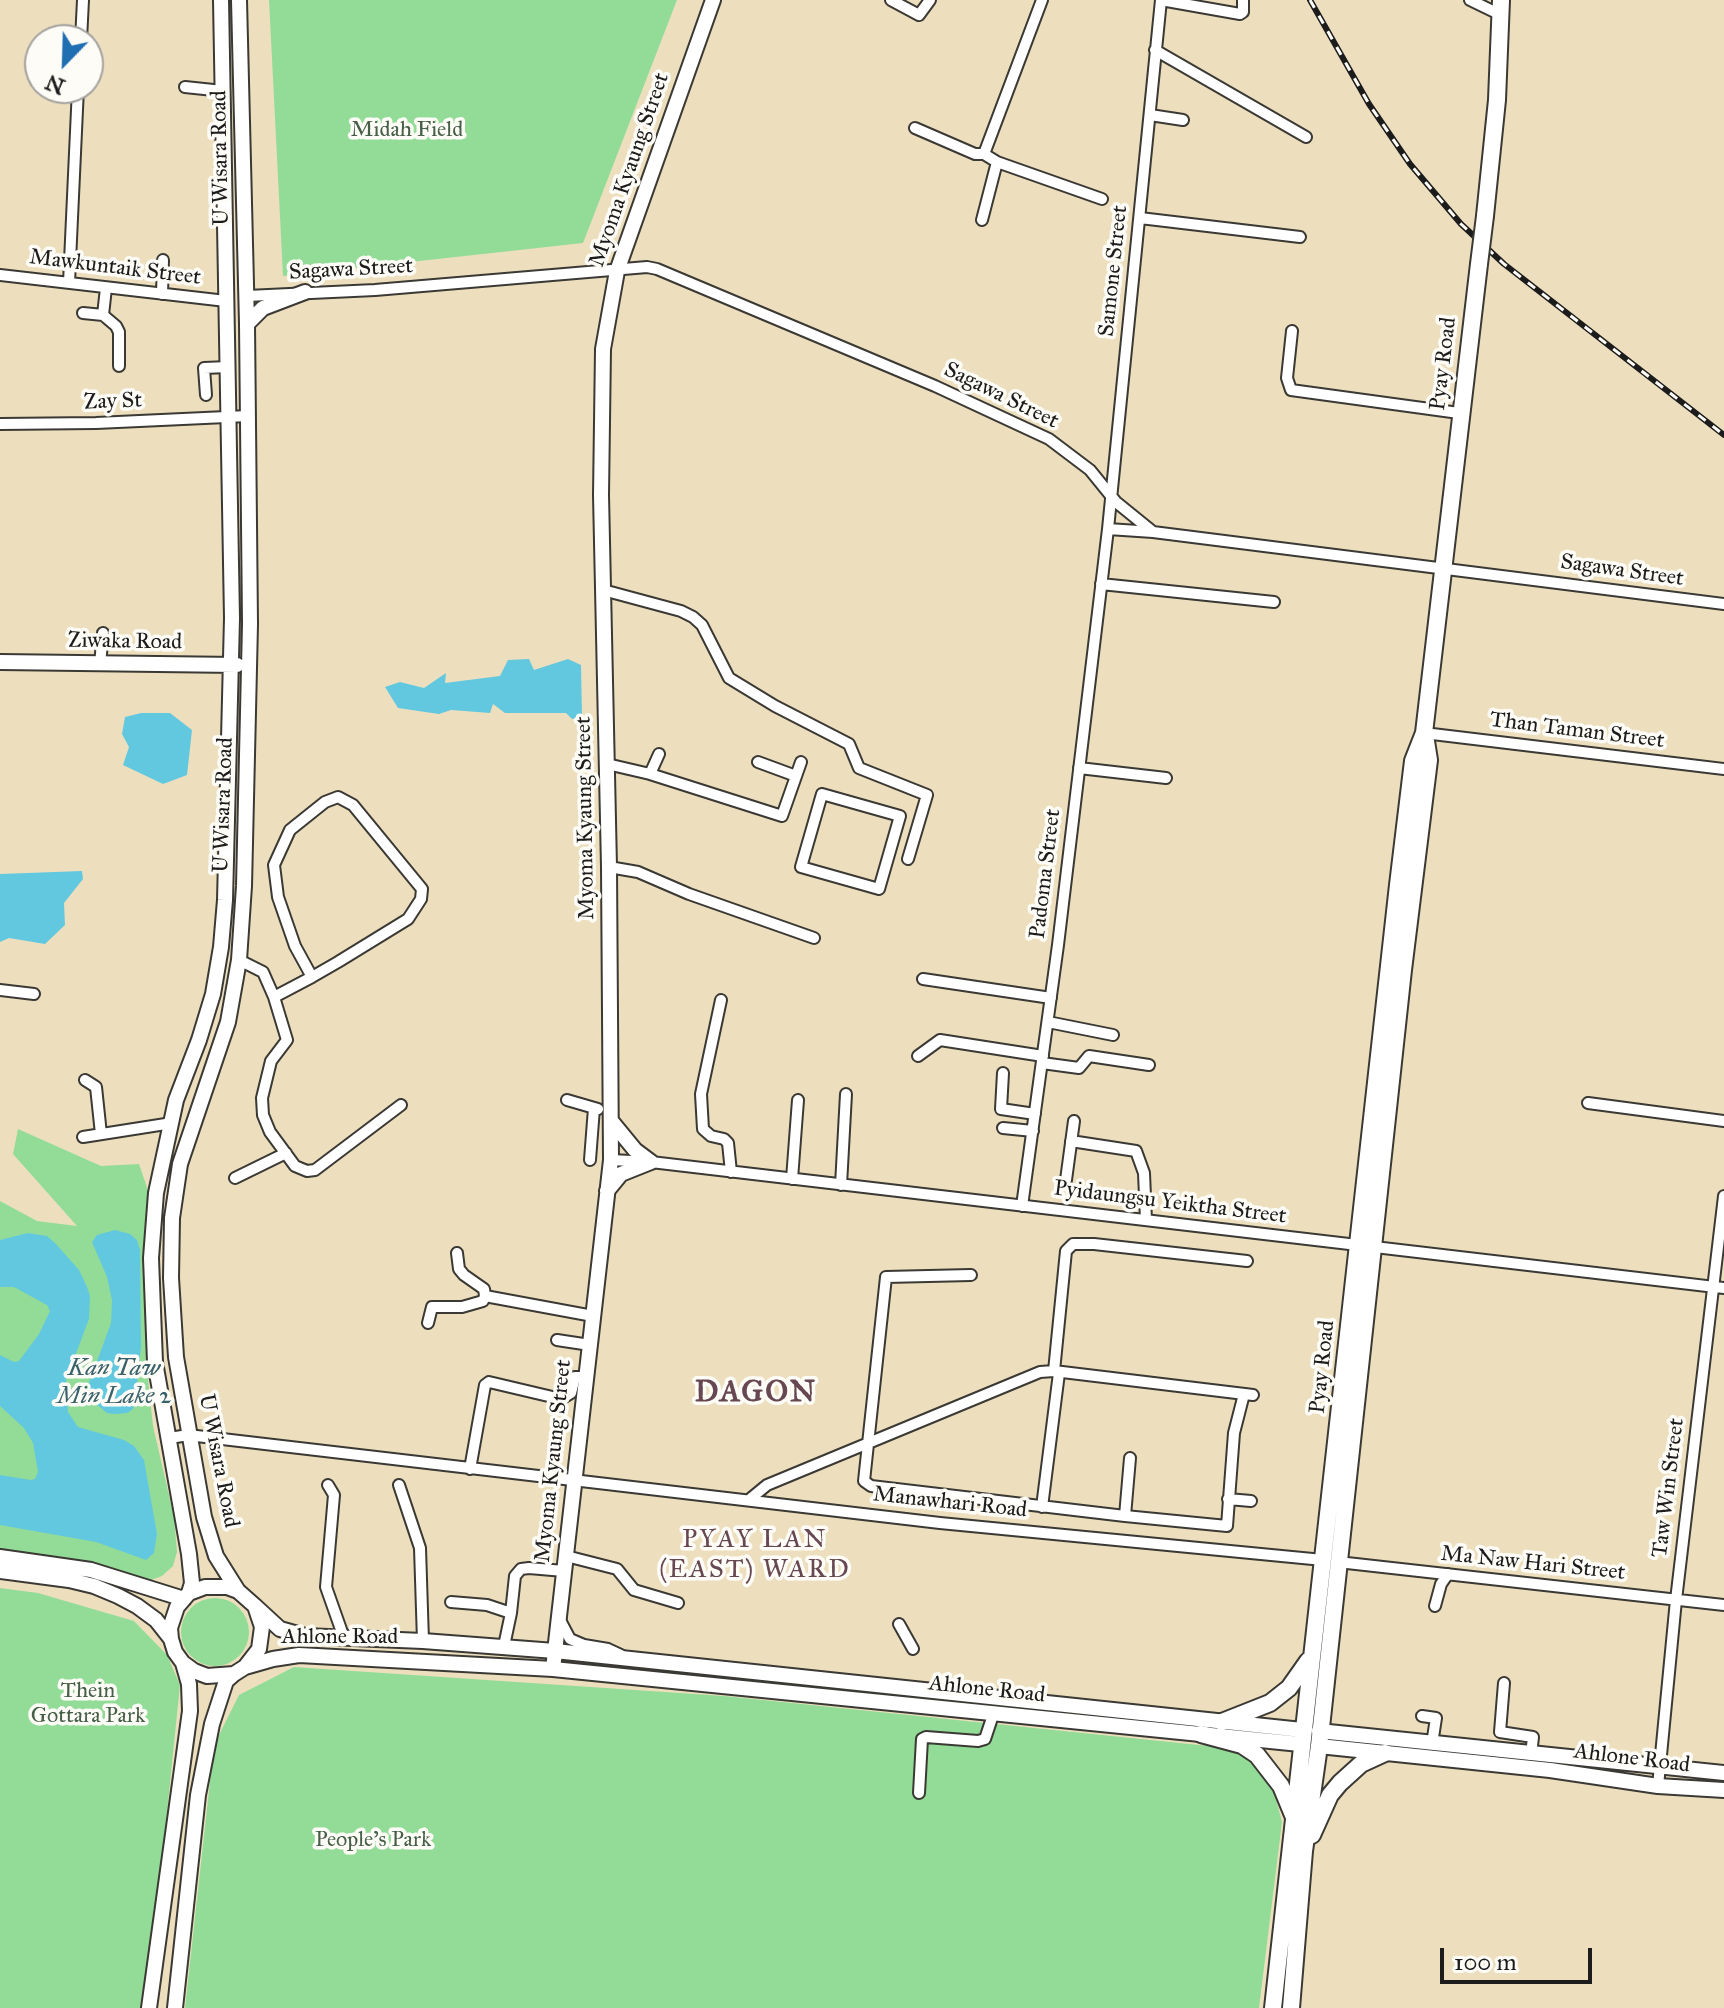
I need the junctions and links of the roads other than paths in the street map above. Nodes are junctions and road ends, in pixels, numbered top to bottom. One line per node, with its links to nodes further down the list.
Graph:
1 (83, 0): 12 (street)
2 (713, 0): 29 (main road, Myoma Kyaung Street)
3 (891, 0): 4 (street)
4 (930, 0)
5 (1042, 0): 22 (street)
6 (1161, 0): 7 (street); 13 (street, Samone Street)
7 (1243, 0)
8 (1470, 0): 11 (street)
9 (239, 1): 10 (main road); 15 (main road, U Wisara Road)
10 (221, 2): 16 (main road, U Wisara Road)
11 (1501, 7): 44 (highway, Pyay Road, bridge)
12 (82, 24)
13 (1155, 50): 18 (street, Samone Street); 21 (street)
14 (185, 87): 16 (street)
15 (242, 90): 16 (main road); 35 (main road, U Wisara Road)
16 (223, 91): 36 (main road, U Wisara Road)
17 (77, 104): 31 (street)
18 (1150, 115): 19 (street); 25 (street, Samone Street)
19 (1183, 120)
20 (915, 128): 22 (street)
21 (1306, 137)
22 (984, 154): 23 (street)
23 (997, 162): 24 (street); 26 (street)
24 (1102, 199)
25 (1140, 218): 27 (street); 48 (street, Samone Street)
26 (982, 220)
27 (1300, 237)
28 (163, 260): 34 (street)
29 (617, 271): 33 (street, Sagawa Street); 48 (street, Sagawa Street); 56 (main road, Myoma Kyaung Street)
30 (0, 275): 31 (street, Mawkuntaik Street)
31 (69, 283): 32 (street, Mawkuntaik Street)
32 (106, 288): 34 (street, Mawkuntaik Street); 38 (street)
33 (305, 292): 35 (street, Sagawa Street); 39 (main road)
34 (162, 294): 36 (street, Mawkuntaik Street)
35 (247, 296): 39 (main road, U Wisara Road)
36 (226, 301): 42 (main road, U Wisara Road)
37 (83, 313): 38 (street)
38 (103, 315): 41 (street)
39 (247, 324): 45 (main road, U Wisara Road)
40 (1292, 331): 44 (street)
41 (119, 366)
42 (228, 367): 43 (street); 46 (main road, U Wisara Road)
43 (206, 395)
44 (1459, 413): 54 (highway, Pyay Road)
45 (248, 416): 46 (street, Zay St); 52 (main road, U Wisara Road)
46 (228, 417): 47 (street, Zay St); 51 (main road, U Wisara Road)
47 (0, 424)
48 (1112, 497): 49 (street, Samone Street); 50 (street, Sagawa Street)
49 (1108, 529): 50 (street); 53 (street, Samone Street)
50 (1153, 532): 54 (street, Sagawa Street)
51 (231, 545): 52 (main road); 63 (main road, U Wisara Road)
52 (249, 545): 61 (main road, U Wisara Road)
53 (1106, 546): 55 (street, Padoma Street)
54 (1443, 569): 58 (street, Sagawa Street); 64 (highway, Pyay Road)
55 (1101, 584): 57 (street); 71 (street, Padoma Street)
56 (603, 590): 70 (main road, Myoma Kyaung Street); 76 (street)
57 (1274, 602)
58 (1724, 604)
59 (103, 633): 62 (street)
60 (0, 662): 62 (main road, Ziwaka Road)
61 (249, 663): 63 (main road, Ziwaka Road); 69 (main road, U Wisara Road)
62 (100, 664): 63 (main road, Ziwaka Road)
63 (230, 666): 66 (main road, U Wisara Road)
64 (1424, 733): 72 (street, Than Taman Street); 128 (highway, Pyay Road)
65 (659, 754): 73 (street)
66 (228, 762): 69 (main road); 80 (main road, U Wisara Road)
67 (758, 762): 74 (street)
68 (801, 762): 74 (street)
69 (248, 763): 81 (main road, U Wisara Road)
70 (607, 764): 73 (street); 77 (main road, Myoma Kyaung Street)
71 (1079, 768): 75 (street); 87 (street, Padoma Street)
72 (1724, 769)
73 (650, 774): 74 (street)
74 (796, 776)
75 (1166, 778)
76 (908, 859)
77 (609, 867): 79 (street); 105 (main road, Myoma Kyaung Street)
78 (879, 889): 78 (street)
79 (814, 938)
80 (218, 963): 81 (main road); 103 (main road, U Wisara Road)
81 (239, 963): 86 (street); 104 (main road, U Wisara Road)
82 (312, 977): 82 (street); 86 (street)
83 (923, 979): 87 (street)
84 (0, 990): 85 (street)
85 (34, 994)
86 (274, 997): 113 (street)
87 (1051, 998): 89 (street, Padoma Street)
88 (721, 1000): 117 (street)
89 (1048, 1022): 90 (street); 92 (street, Padoma Street)
90 (1113, 1035)
91 (918, 1056): 92 (street)
92 (1043, 1059): 93 (street); 102 (street, Padoma Street)
93 (1149, 1065)
94 (1003, 1073): 102 (street)
95 (85, 1080): 110 (street)
96 (846, 1094): 121 (street)
97 (567, 1100): 101 (street)
98 (798, 1100): 119 (street)
99 (1588, 1103): 107 (street)
100 (401, 1105): 113 (street)
101 (594, 1108): 105 (street); 114 (street)
102 (1035, 1114): 109 (street, Padoma Street)
103 (173, 1117): 104 (main road); 110 (street); 126 (main road, U Wisara Road)
104 (195, 1117): 127 (main road, U Wisara Road)
105 (612, 1117): 115 (main road, Myoma Kyaung Street); 116 (main road)
106 (1074, 1121): 112 (street)
107 (1724, 1121)
108 (1003, 1128): 109 (street)
109 (1033, 1131): 124 (street, Padoma Street)
110 (101, 1134): 111 (street)
111 (83, 1137)
112 (1071, 1141): 120 (street); 125 (street)
113 (286, 1153): 118 (street)
114 (590, 1160)
115 (611, 1160): 116 (street, Pyidaungsu Yeiktha Street); 122 (main road, Myoma Kyaung Street)
116 (651, 1162): 117 (street, Pyidaungsu Yeiktha Street); 122 (main road)
117 (731, 1172): 119 (street, Pyidaungsu Yeiktha Street)
118 (235, 1178)
119 (792, 1179): 121 (street, Pyidaungsu Yeiktha Street)
120 (1066, 1180)
121 (841, 1185): 124 (street, Pyidaungsu Yeiktha Street)
122 (607, 1191): 134 (main road, Myoma Kyaung Street)
123 (1724, 1196): 132 (street, Taw Win Street)
124 (1022, 1206): 125 (street, Pyidaungsu Yeiktha Street)
125 (1146, 1220): 128 (street, Pyidaungsu Yeiktha Street)
126 (153, 1228): 127 (main road); 141 (main road, U Wisara Road)
127 (172, 1228): 140 (main road, U Wisara Road)
128 (1366, 1247): 132 (street, Pyidaungsu Yeiktha Street); 155 (highway, Pyay Road)
129 (457, 1253): 133 (street)
130 (1247, 1261): 138 (street)
131 (971, 1275): 142 (street)
132 (1719, 1288): 161 (street, Taw Win Street)
133 (485, 1296): 134 (street); 135 (street)
134 (593, 1316): 137 (main road, Myoma Kyaung Street)
135 (428, 1323)
136 (557, 1340): 137 (street)
137 (590, 1345): 139 (main road, Myoma Kyaung Street)
138 (1057, 1372): 142 (street); 149 (street); 151 (street)
139 (586, 1377): 144 (street); 145 (main road, Myoma Kyaung Street)
140 (188, 1435): 141 (street, Manawhari Road); 144 (street, Manawhari Road); 159 (main road, U Wisara Road)
141 (170, 1438): 160 (main road, U Wisara Road)
142 (867, 1444): 148 (street); 151 (street)
143 (1130, 1458): 152 (street)
144 (470, 1469): 145 (street, Manawhari Road)
145 (574, 1481): 148 (street, Manawhari Road); 153 (main road, Myoma Kyaung Street)
146 (328, 1485): 170 (street)
147 (399, 1485): 172 (street)
148 (750, 1499): 155 (street, Manawhari Road)
149 (1228, 1499): 150 (street); 152 (street)
150 (1251, 1501)
151 (1042, 1507): 152 (street)
152 (1125, 1516)
153 (566, 1556): 157 (main road, Myoma Kyaung Street); 163 (street)
154 (0, 1557): 160 (main road)
155 (1330, 1561): 158 (street, Ma Naw Hari Street); 176 (highway, Pyay Road); 187 (highway, Pyay Road)
156 (0, 1571): 171 (main road)
157 (564, 1571): 167 (street); 168 (main road, Myoma Kyaung Street)
158 (1448, 1574): 161 (street, Ma Naw Hari Street); 166 (street)
159 (238, 1591): 160 (main road); 165 (main road)
160 (186, 1596): 171 (main road)
161 (1676, 1600): 164 (street, Ma Naw Hari Street); 191 (street, Taw Win Street)
162 (451, 1602): 167 (street)
163 (678, 1603)
164 (1724, 1605)
165 (255, 1606): 170 (main road, Ahlone Road); 180 (main road)
166 (1435, 1606)
167 (511, 1613): 173 (street)
168 (559, 1615): 175 (main road, Myoma Kyaung Street); 177 (street)
169 (899, 1624): 174 (street)
170 (344, 1638): 172 (main road, Ahlone Road)
171 (171, 1639): 178 (main road)
172 (423, 1641): 173 (main road, Ahlone Road)
173 (504, 1646): 175 (main road, Ahlone Road)
174 (913, 1649)
175 (555, 1651): 177 (main road, Ahlone Road); 179 (main road, Myoma Kyaung Street)
176 (1311, 1656): 184 (highway); 187 (highway, Pyay Road)
177 (627, 1658): 185 (main road, Ahlone Road)
178 (183, 1663): 180 (main road); 195 (main road)
179 (553, 1669): 180 (main road, Ahlone Road); 182 (main road, Ahlone Road)
180 (240, 1671): 197 (main road)
181 (1504, 1683): 190 (street)
182 (994, 1712): 185 (main road, Ahlone Road); 196 (street)
183 (1422, 1716): 188 (street)
184 (1222, 1722): 185 (main road, Ahlone Road); 187 (main road, Ahlone Road)
185 (1172, 1723): 186 (main road, Ahlone Road)
186 (1201, 1734): 187 (main road, Ahlone Road); 198 (highway)
187 (1310, 1738): 188 (main road, Ahlone Road); 189 (main road, Ahlone Road); 198 (highway, Pyay Road); 199 (highway, Pyay Road)
188 (1432, 1744): 190 (main road, Ahlone Road)
189 (1385, 1753): 193 (main road, Ahlone Road); 199 (highway)
190 (1531, 1755): 191 (main road, Ahlone Road)
191 (1660, 1766): 192 (main road, Ahlone Road); 193 (street, Taw Win Street)
192 (1724, 1773)
193 (1658, 1786): 194 (main road, Ahlone Road)
194 (1724, 1790)
195 (178, 1791): 197 (main road); 200 (main road)
196 (919, 1793)
197 (198, 1795): 201 (main road)
198 (1294, 1818): 204 (highway, Pyay Road)
199 (1304, 1851): 205 (highway, Pyay Road)
200 (163, 1906): 201 (main road); 202 (main road)
201 (186, 1909): 203 (main road)
202 (149, 2008)
203 (175, 2008)
204 (1273, 2008)
205 (1291, 2008)

